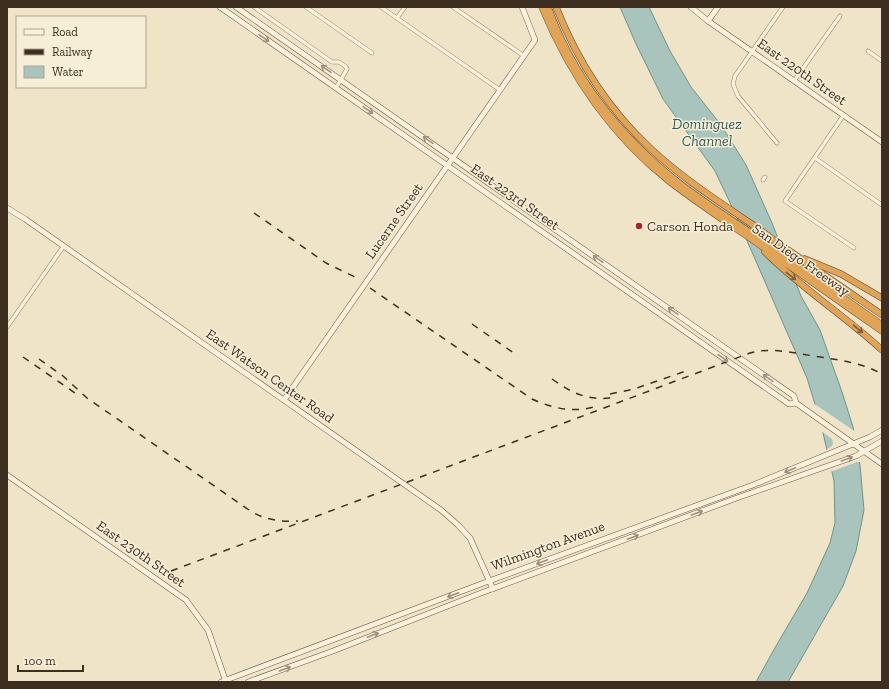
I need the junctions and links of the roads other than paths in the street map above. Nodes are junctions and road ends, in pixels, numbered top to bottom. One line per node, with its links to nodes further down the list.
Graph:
1 (220, 7): 16 (main road, East 223rd Street)
2 (237, 7): 16 (street); 25 (main road, East 223rd Street, one-way to 2)
3 (254, 7): 25 (street)
4 (306, 7): 22 (street)
5 (381, 7): 18 (street)
6 (405, 7): 18 (street)
7 (453, 7): 23 (street)
8 (522, 7): 23 (main road)
9 (542, 7): 38 (highway, San Diego Freeway)
10 (548, 7): 37 (highway)
11 (551, 7): 37 (highway)
12 (556, 7): 41 (highway, San Diego Freeway)
13 (691, 7): 19 (main road, East 220th Street)
14 (718, 7): 19 (main road)
15 (783, 7): 21 (street)
16 (232, 15): 27 (main road, East 223rd Street, one-way to 27)
17 (840, 16): 26 (street)
18 (397, 18): 28 (street)
19 (708, 21): 21 (main road, East 220th Street)
20 (868, 51): 24 (street)
21 (752, 52): 26 (main road, East 220th Street); 31 (street)
22 (372, 53)
23 (524, 56): 28 (main road, Lucerne Street)
24 (882, 60)
25 (341, 80): 27 (street); 32 (main road, East 223rd Street, one-way to 25)
26 (794, 81): 29 (main road, East 220th Street)
27 (336, 88): 34 (main road, East 223rd Street, one-way to 34)
28 (500, 90): 32 (main road, Lucerne Street)
29 (843, 116): 30 (main road, East 220th Street); 33 (street)
30 (882, 142)
31 (777, 143)
32 (453, 158): 34 (main road, Lucerne Street); 51 (main road, East 223rd Street, one-way to 32)
33 (815, 158): 35 (street); 40 (street)
34 (448, 166): 50 (main road, Lucerne Street); 51 (main road, East 223rd Street, one-way to 51)
35 (882, 205)
36 (7, 208): 39 (main road, East Watson Center Road)
37 (728, 215): 42 (highway)
38 (752, 240): 48 (highway, San Diego Freeway); 49 (highway, one-way to 49)
39 (63, 247): 47 (street); 50 (main road, East Watson Center Road)
40 (854, 248)
41 (794, 255): 43 (highway); 44 (highway, San Diego Freeway)
42 (800, 265): 45 (highway); 46 (highway)
43 (882, 298)
44 (882, 315)
45 (882, 321)
46 (882, 325)
47 (7, 327)
48 (882, 331)
49 (882, 350)
50 (284, 400): 60 (main road, East Watson Center Road)
51 (796, 404): 54 (main road, East 223rd Street)
52 (882, 430): 54 (main road, Wilmington Avenue)
53 (882, 441): 55 (main road, Wilmington Avenue)
54 (853, 444): 55 (main road, East 223rd Street); 58 (main road, Wilmington Avenue, one-way to 58)
55 (866, 452): 56 (main road); 59 (main road, Wilmington Avenue, one-way to 55)
56 (882, 464)
57 (7, 475): 62 (main road, East 230th Street)
58 (657, 519): 59 (main road); 60 (main road, Wilmington Avenue, one-way to 60)
59 (660, 527): 61 (main road, Wilmington Avenue, one-way to 59)
60 (489, 581): 61 (main road, East Watson Center Road); 62 (main road, Wilmington Avenue, one-way to 62)
61 (493, 589): 63 (main road, Wilmington Avenue, one-way to 61)
62 (224, 681)
63 (248, 682)

